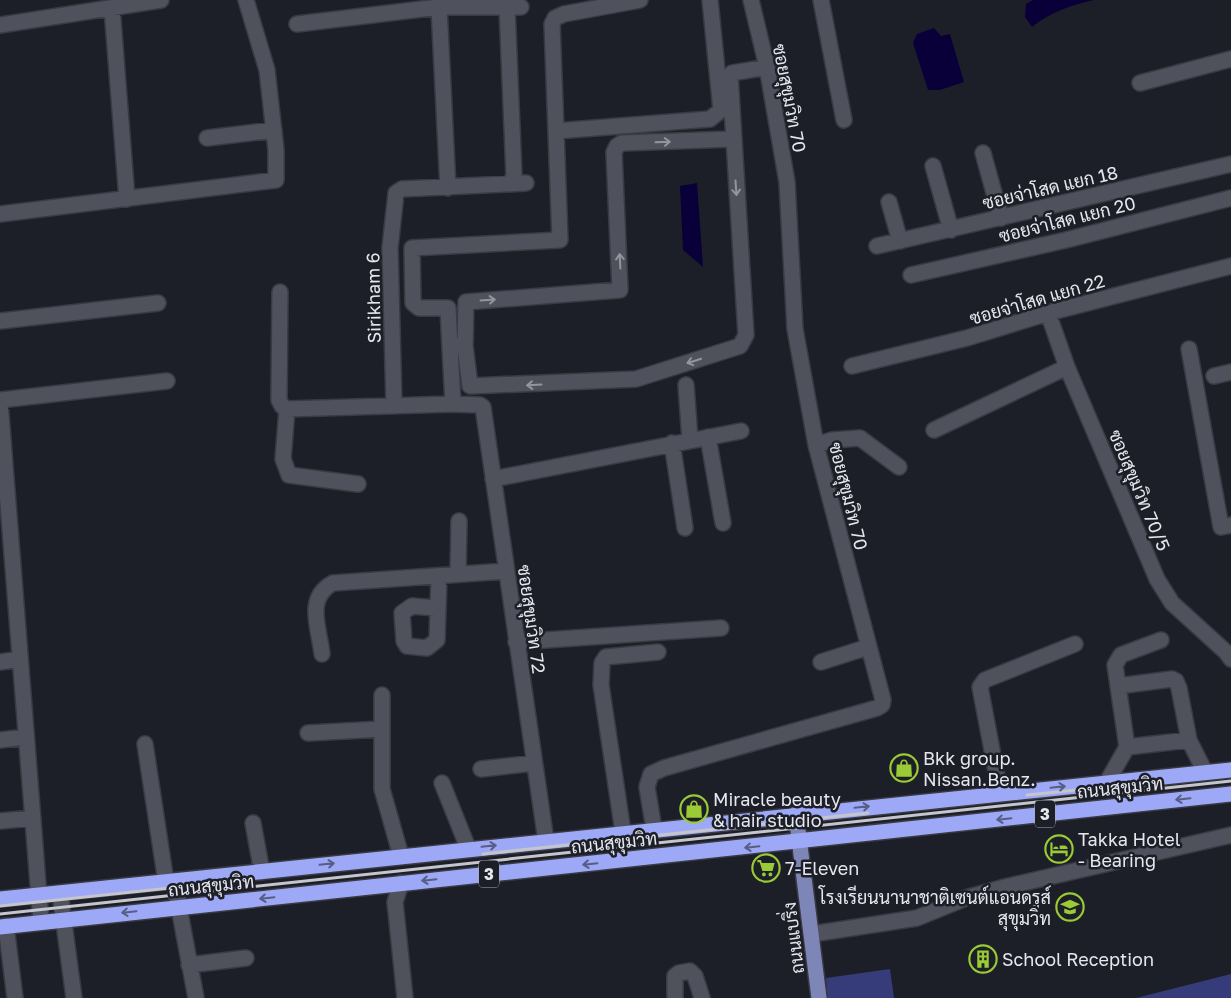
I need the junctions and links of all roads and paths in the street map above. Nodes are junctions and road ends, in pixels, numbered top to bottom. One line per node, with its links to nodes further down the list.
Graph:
1 (160, 0): 8 (street)
2 (246, 0): 15 (street)
3 (640, 0): 16 (street)
4 (710, 0): 16 (street)
5 (751, 0): 12 (street, ซอยสุขุมวิท 70)
6 (821, 0): 14 (street)
7 (439, 7): 10 (street); 22 (street); 24 (street)
8 (112, 8): 9 (street); 26 (street)
9 (0, 24)
10 (297, 24)
11 (1231, 59): 13 (street)
12 (767, 67): 18 (street); 56 (street, ซอยสุขุมวิท 70)
13 (1140, 83)
14 (844, 120)
15 (274, 130): 17 (street); 26 (street)
16 (556, 131): 39 (street)
17 (207, 138)
18 (732, 139): 39 (street, one-way to 18); 39 (street, one-way to 39)
19 (983, 153): 29 (street)
20 (1231, 164): 29 (street, ซอยจ่าโสด แยก 18)
21 (933, 166): 30 (street)
22 (511, 182): 23 (street); 24 (street)
23 (526, 183)
24 (448, 188): 49 (street, Sirikham 6)
25 (1231, 198): 34 (street, ซอยจ่าโสด แยก 20)
26 (127, 199): 28 (street)
27 (889, 202): 31 (street)
28 (0, 214)
29 (1002, 218): 30 (street, ซอยจ่าโสด แยก 18)
30 (951, 230): 31 (street, ซอยจ่าโสด แยก 18)
31 (900, 242): 32 (street, ซอยจ่าโสด แยก 18)
32 (877, 246)
33 (1231, 266): 37 (street, ซอยจ่าโสด แยก 22)
34 (911, 275)
35 (280, 292): 50 (street)
36 (158, 303): 38 (street)
37 (1048, 313): 41 (street, ซอยจ่าโสด แยก 22); 42 (street, ซอยสุขุมวิท 70/5)
38 (0, 321)
39 (458, 346): 48 (street)
40 (1188, 349): 63 (street)
41 (852, 366)
42 (1067, 366): 51 (street); 75 (street, ซอยสุขุมวิท 70/5)
43 (1231, 372): 44 (street)
44 (1214, 376)
45 (167, 381): 47 (street)
46 (686, 385): 54 (street)
47 (0, 401): 60 (street)
48 (453, 404): 49 (street); 58 (street, ซอยสุขุมวิท 72)
49 (394, 406): 50 (street)
50 (287, 409): 59 (street)
51 (934, 430)
52 (741, 431): 53 (street)
53 (708, 437): 54 (street); 62 (street)
54 (690, 440): 55 (street)
55 (672, 443): 58 (street); 64 (street)
56 (816, 445): 57 (street); 73 (street, ซอยสุขุมวิท 70)
57 (899, 467)
58 (493, 479): 65 (street, ซอยสุขุมวิท 72)
59 (358, 484)
60 (4, 503): 77 (street)
61 (459, 521): 66 (street)
62 (723, 523)
63 (1231, 525)
64 (685, 528)
65 (506, 571): 66 (street); 71 (street, ซอยสุขุมวิท 72)
66 (458, 574): 67 (street)
67 (439, 576): 68 (street); 76 (street)
68 (436, 608)
69 (721, 628): 71 (street)
70 (1161, 640): 80 (street)
71 (516, 642): 89 (street, ซอยสุขุมวิท 72)
72 (1075, 644): 95 (street)
73 (868, 647): 79 (street); 101 (street, ซอยสุขุมวิท 70)
74 (658, 652): 102 (street)
75 (1229, 653)
76 (322, 654)
77 (20, 659): 78 (street); 84 (street)
78 (0, 662)
79 (821, 662)
80 (1118, 686): 86 (street); 88 (street)
81 (382, 695): 82 (street)
82 (382, 729): 83 (street); 107 (street)
83 (308, 733)
84 (26, 737): 85 (street); 98 (street)
85 (0, 740)
86 (1189, 740): 88 (street); 92 (street)
87 (145, 744): 109 (street)
88 (1127, 747): 93 (street)
89 (534, 763): 90 (street); 104 (street, ซอยสุขุมวิท 72)
90 (481, 769)
91 (1231, 770): 92 (highway, ถนนสุขุมวิท / 3)
92 (1205, 772): 93 (highway, ถนนสุขุมวิท / 3)
93 (1107, 782): 95 (highway, ถนนสุขุมวิท / 3, one-way to 93)
94 (442, 783): 106 (street)
95 (1000, 792): 97 (highway, ถนนสุขุมวิท / 3, one-way to 95)
96 (1231, 794): 105 (highway, ถนนสุขุมวิท / 3, one-way to 105)
97 (796, 814): 101 (highway, ถนนสุขุมวิท / 3); 105 (main road, ถนนแบริ่ง)
98 (33, 818): 99 (street); 112 (street)
99 (0, 821)
100 (253, 823): 108 (street)
101 (654, 829): 102 (highway, ถนนสุขุมวิท / 3)
102 (622, 832): 104 (highway, ถนนสุขุมวิท / 3)
103 (1231, 835): 118 (street)
104 (546, 841): 106 (highway, ถนนสุขุมวิท / 3, one-way to 104)
105 (800, 842): 110 (highway, ถนนสุขุมวิท / 3, one-way to 110); 118 (main road, ถนนแบริ่ง)
106 (468, 848): 107 (highway, ถนนสุขุมวิท / 3)
107 (401, 856): 108 (highway, ถนนสุขุมวิท / 3, one-way to 107)
108 (262, 872): 109 (highway, ถนนสุขุมวิท / 3)
109 (170, 882): 111 (highway, ถนนสุขุมวิท / 3); 114 (street)
110 (401, 883): 114 (highway, ถนนสุขุมวิท / 3, one-way to 114); 124 (street)
111 (60, 893): 112 (highway, ถนนสุขุมวิท / 3); 115 (street)
112 (39, 895): 113 (highway, ถนนสุขุมวิท / 3); 116 (street)
113 (0, 899)
114 (178, 907): 115 (highway, ถนนสุขุมวิท / 3, one-way to 115); 120 (street)
115 (63, 920): 116 (highway, ถนนสุขุมวิท / 3); 122 (street)
116 (42, 922): 117 (highway, ถนนสุขุมวิท / 3)
117 (3, 927): 121 (street)
118 (812, 934): 127 (main road, ถนนแบริ่ง)
119 (246, 958): 120 (street)
120 (189, 965): 123 (street)
121 (16, 998)
122 (74, 998)
123 (196, 998)
124 (405, 998)
125 (675, 998): 126 (street)
126 (702, 998)
127 (819, 998)

